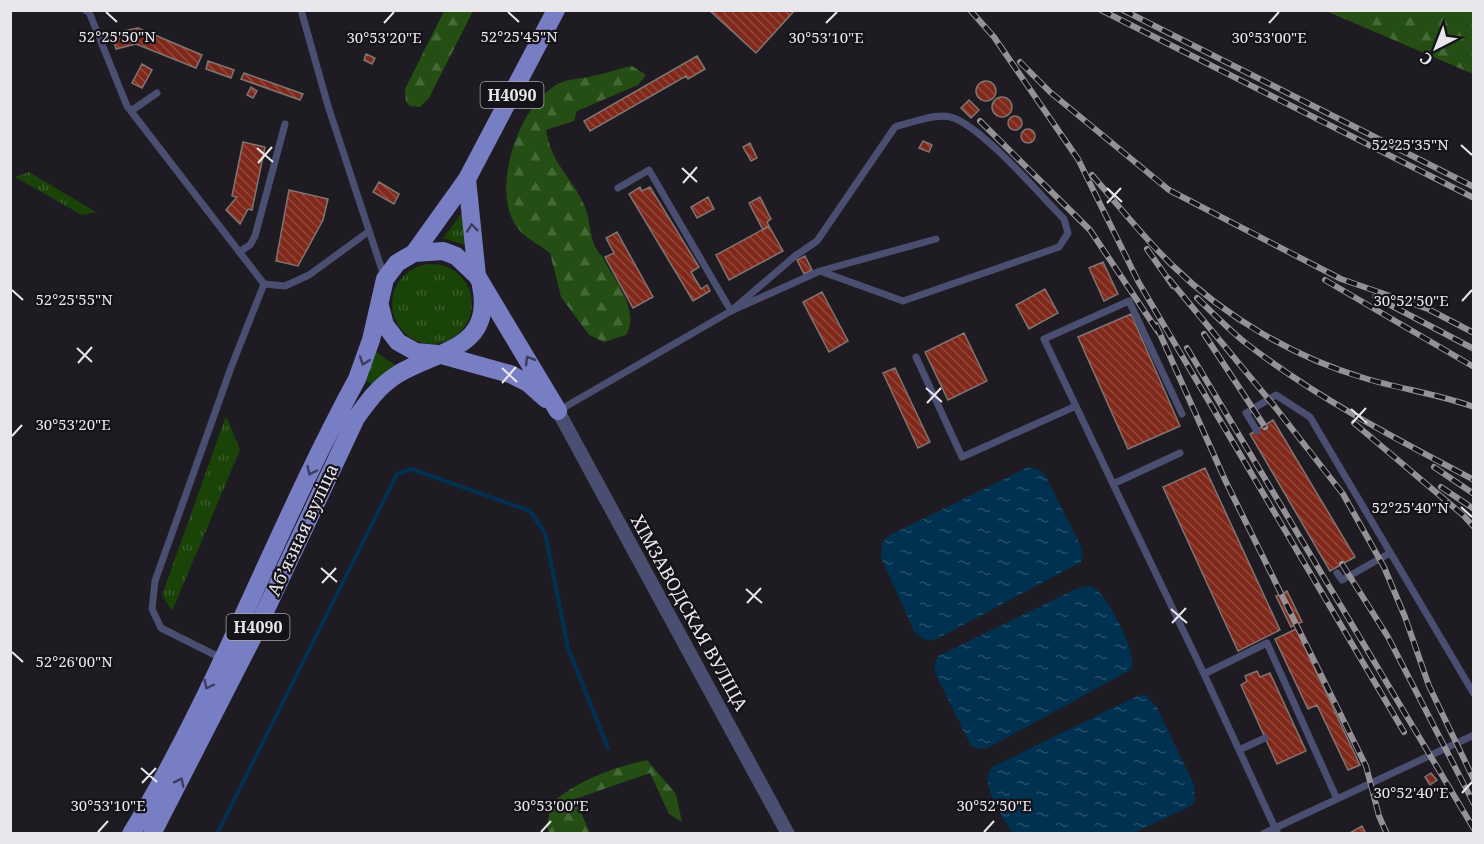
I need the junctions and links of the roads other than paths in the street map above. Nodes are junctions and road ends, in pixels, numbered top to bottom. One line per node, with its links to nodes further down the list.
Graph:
1 (85, 10): 5 (lane)
2 (301, 10): 9 (lane)
3 (555, 10): 7 (main road, Н4090)
4 (157, 93): 5 (lane)
5 (131, 111): 11 (lane)
6 (285, 124): 11 (lane)
7 (467, 179): 12 (main road, Н4090); 15 (main road, Н4090, one-way to 7)
8 (618, 188): 18 (lane)
9 (368, 232): 14 (lane); 16 (lane)
10 (936, 239): 13 (lane)
11 (239, 252): 16 (lane)
12 (414, 253): 14 (main road, Н4090); 15 (main road)
13 (820, 271): 18 (lane); 18 (lane)
14 (385, 279): 17 (main road, Н4090)
15 (479, 280): 19 (main road, Н4090); 22 (main road, one-way to 15)
16 (264, 284): 29 (lane)
17 (379, 305): 19 (main road); 37 (main road, Абʼязная вуліца / Н4090, one-way to 37)
18 (731, 311): 22 (lane)
19 (438, 354): 22 (main road); 38 (main road, Абʼязная вуліца / Н4090, one-way to 19)
20 (916, 357): 21 (lane)
21 (1076, 406): 23 (lane); 26 (lane)
22 (558, 411): 39 (street, ХІМЗАВОДСКАЯ ВУЛІЦА)
23 (1182, 414)
24 (1257, 431): 27 (lane)
25 (1180, 453): 26 (lane)
26 (1113, 484): 30 (lane)
27 (1390, 553): 28 (lane); 31 (lane)
28 (1337, 573)
29 (215, 655)
30 (1204, 674): 34 (lane); 35 (lane)
31 (1473, 694)
32 (1473, 735): 35 (lane)
33 (1265, 738): 34 (lane)
34 (1239, 750): 36 (lane)
35 (1337, 799): 36 (lane)
36 (1277, 831): 40 (lane)
37 (131, 834)
38 (152, 834)
39 (788, 834)
40 (1263, 834)

